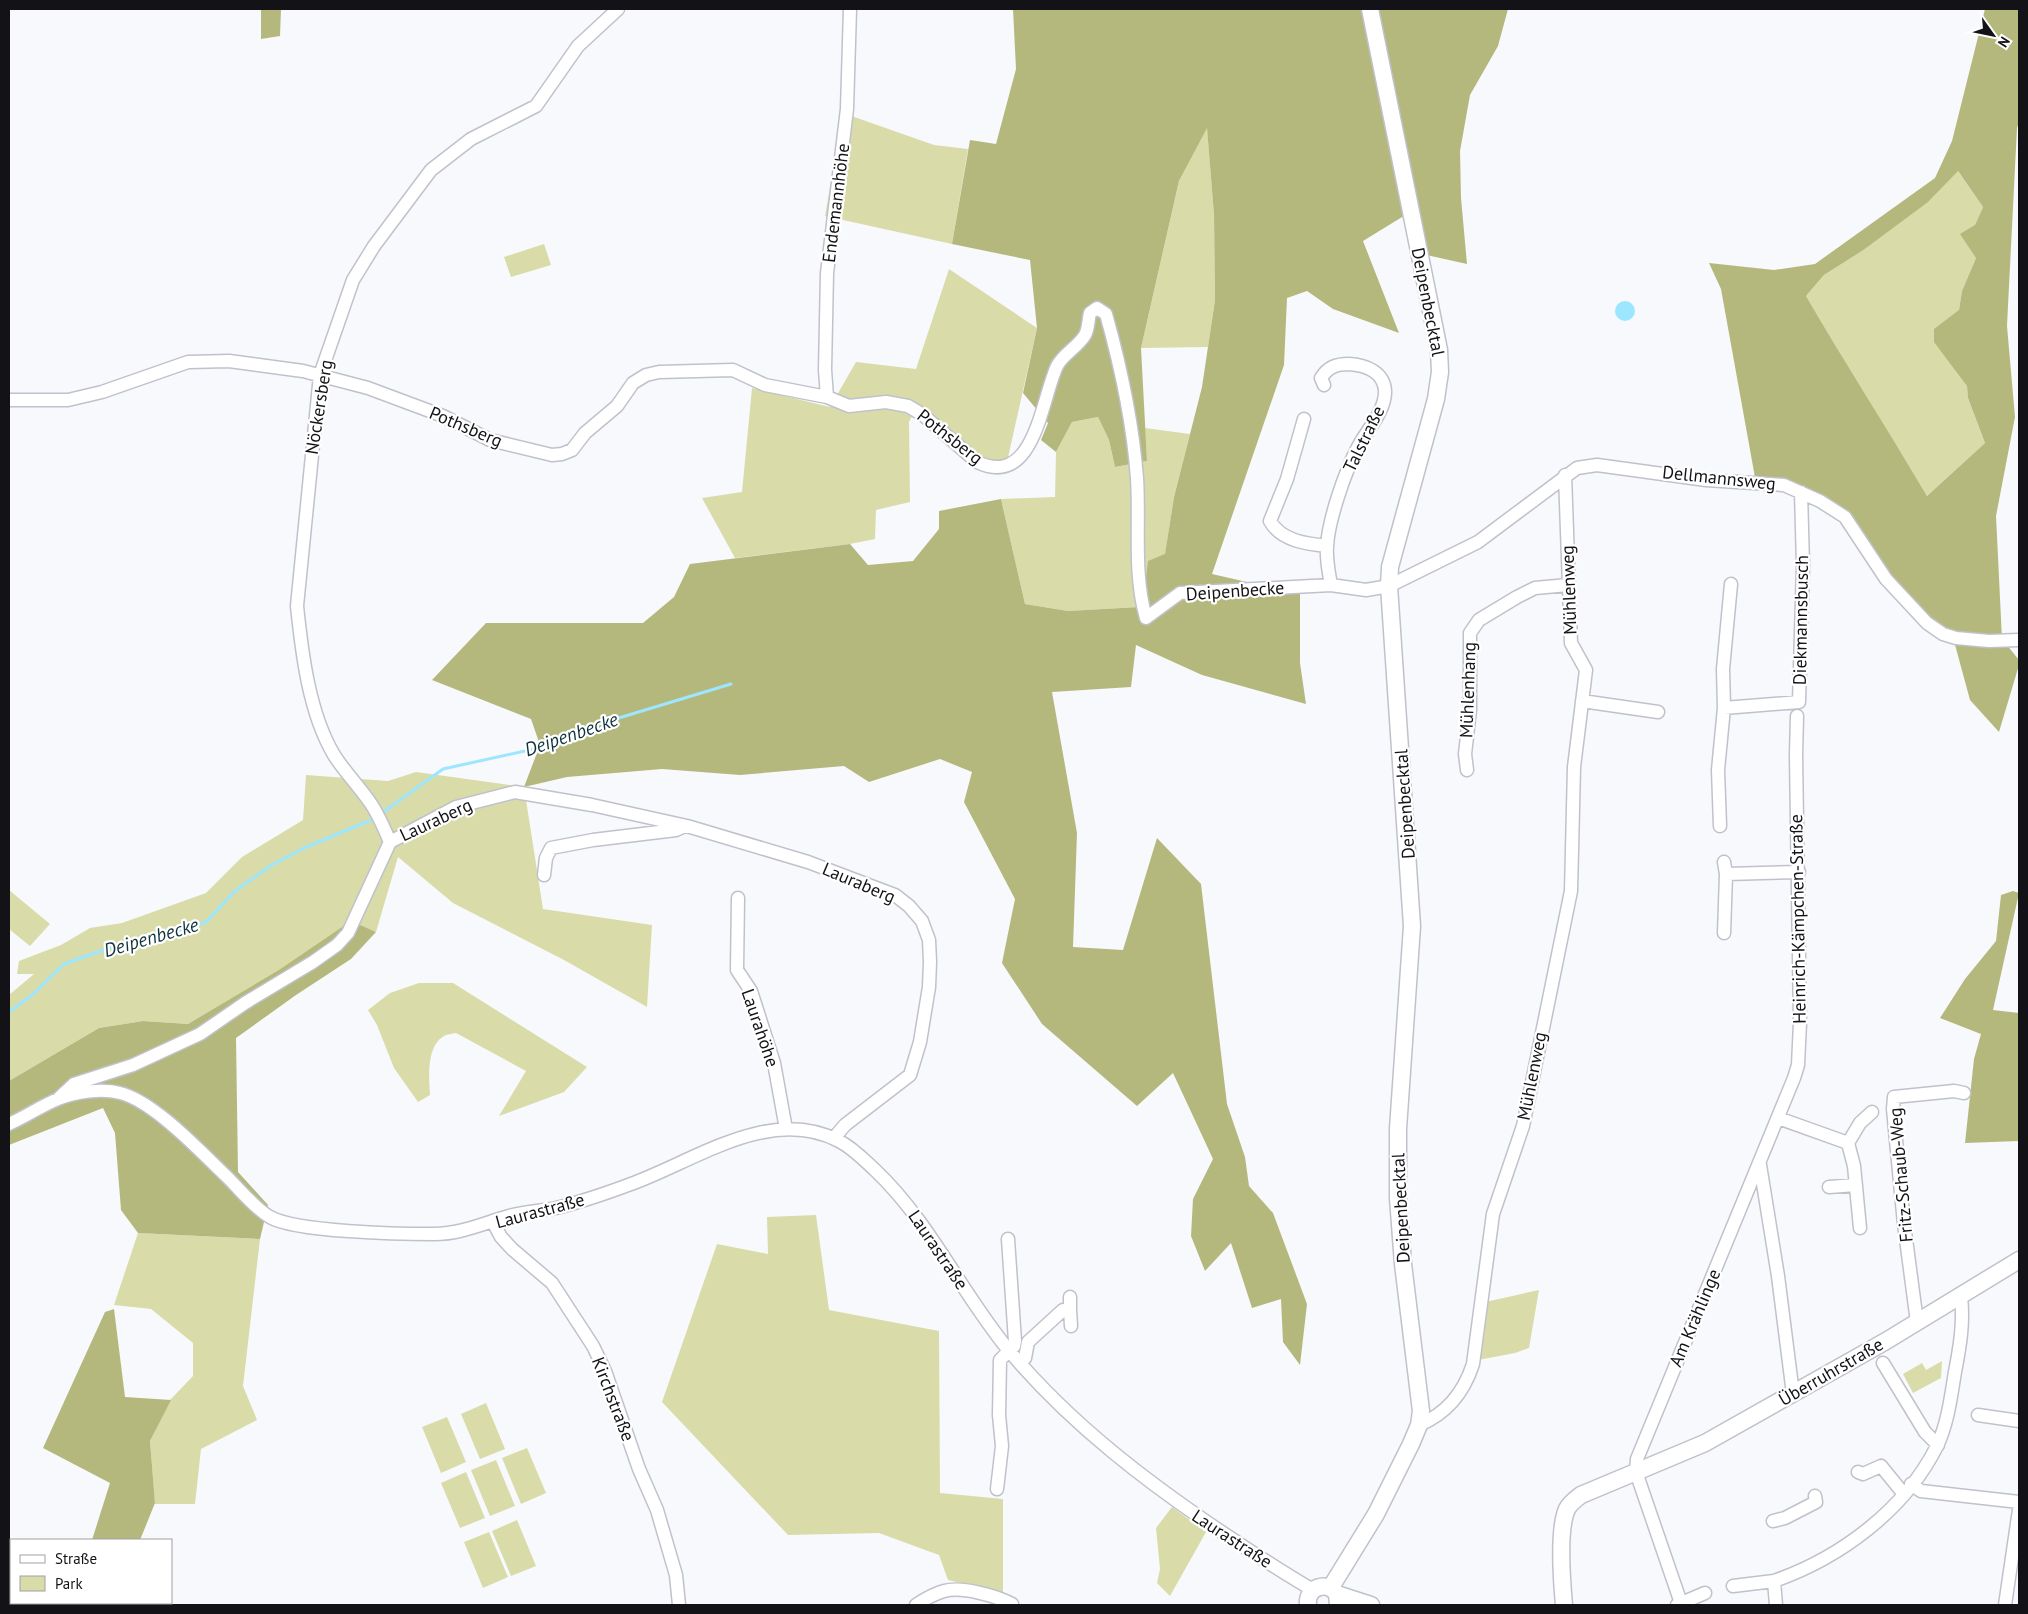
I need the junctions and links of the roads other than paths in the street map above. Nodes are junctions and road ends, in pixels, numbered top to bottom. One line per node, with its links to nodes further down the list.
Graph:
1 (618, 9): 4 (street, Nöckersberg)
2 (850, 9): 7 (street, Endemannhöhe)
3 (1370, 9): 16 (main road, Deipenbecktal)
4 (606, 13): 5 (street, Nöckersberg)
5 (320, 375): 7 (street, Pothsberg); 8 (street, Pothsberg); 26 (street, Nöckersberg)
6 (1324, 385): 12 (street, Talstraße)
7 (827, 397): 17 (street, Pothsberg)
8 (9, 400)
9 (1304, 419): 12 (street)
10 (1565, 475): 11 (street, Dellmannsweg); 15 (street, Mühlenweg); 16 (street, Dellmannsweg)
11 (1801, 492): 18 (street, Dellmannsweg); 20 (street, Diekmannsbusch)
12 (1327, 546): 14 (street, Talstraße)
13 (1731, 584): 20 (street)
14 (1331, 585): 16 (street); 17 (street, Deipenbecke)
15 (1568, 585): 19 (street, Mühlenweg); 23 (street, Mühlenhang)
16 (1389, 586): 55 (main road, Deipenbecktal)
17 (1146, 618)
18 (2019, 640)
19 (1582, 701): 21 (street); 55 (street, Mühlenweg)
20 (1724, 708): 25 (street)
21 (1658, 712)
22 (1797, 716): 27 (street, Heinrich-Kämpchen-Straße)
23 (1467, 770)
24 (687, 826): 26 (street, Lauraberg); 28 (street); 37 (street, Lauraberg)
25 (1720, 826)
26 (390, 842): 32 (street)
27 (1798, 872): 30 (street); 34 (street, Heinrich-Kämpchen-Straße)
28 (544, 875)
29 (738, 898): 36 (street, Laurahöhe)
30 (1724, 932)
31 (1964, 1093): 47 (street, Fritz-Schaub-Weg)
32 (59, 1098): 35 (street, Laurastraße); 42 (street, Laurastraße)
33 (1872, 1112): 38 (street)
34 (1778, 1118): 38 (street); 39 (street, Heinrich-Kämpchen-Straße)
35 (9, 1124)
36 (786, 1129): 37 (street, Laurastraße); 42 (street, Laurastraße)
37 (834, 1138): 49 (street, Laurastraße)
38 (1848, 1143): 40 (street)
39 (1760, 1165): 52 (street); 57 (street, Am Krählinge)
40 (1856, 1185): 41 (street); 43 (street)
41 (1829, 1187)
42 (493, 1222): 72 (street, Kirchstraße)
43 (1860, 1228)
44 (1008, 1240): 49 (street)
45 (2019, 1260): 46 (main road, Überruhrstraße)
46 (1961, 1297): 47 (main road, Überruhrstraße); 56 (street)
47 (1917, 1322): 52 (main road, Überruhrstraße)
48 (1071, 1326): 50 (street)
49 (1010, 1352): 50 (street, Laurastraße); 59 (street)
50 (1020, 1363): 69 (street, Laurastraße)
51 (1883, 1363): 56 (street)
52 (1793, 1394): 57 (main road, Überruhrstraße)
53 (1978, 1415): 54 (street)
54 (2019, 1421)
55 (1419, 1425): 68 (main road, Deipenbecktal)
56 (1938, 1445): 60 (street)
57 (1636, 1472): 71 (street); 75 (main road, Überruhrstraße)
58 (1858, 1472): 60 (street)
59 (997, 1489)
60 (1907, 1489): 62 (street); 65 (street)
61 (1815, 1496): 64 (street)
62 (2019, 1502)
63 (2019, 1510): 77 (street)
64 (1773, 1521)
65 (1774, 1581): 66 (street); 76 (street)
66 (1733, 1586)
67 (1705, 1593): 71 (street)
68 (1335, 1596): 69 (main road); 74 (main road)
69 (1310, 1598)
70 (1012, 1604): 73 (street)
71 (1679, 1604)
72 (679, 1605)
73 (916, 1605)
74 (1368, 1605)
75 (1564, 1605)
76 (1776, 1605)
77 (2005, 1605)

